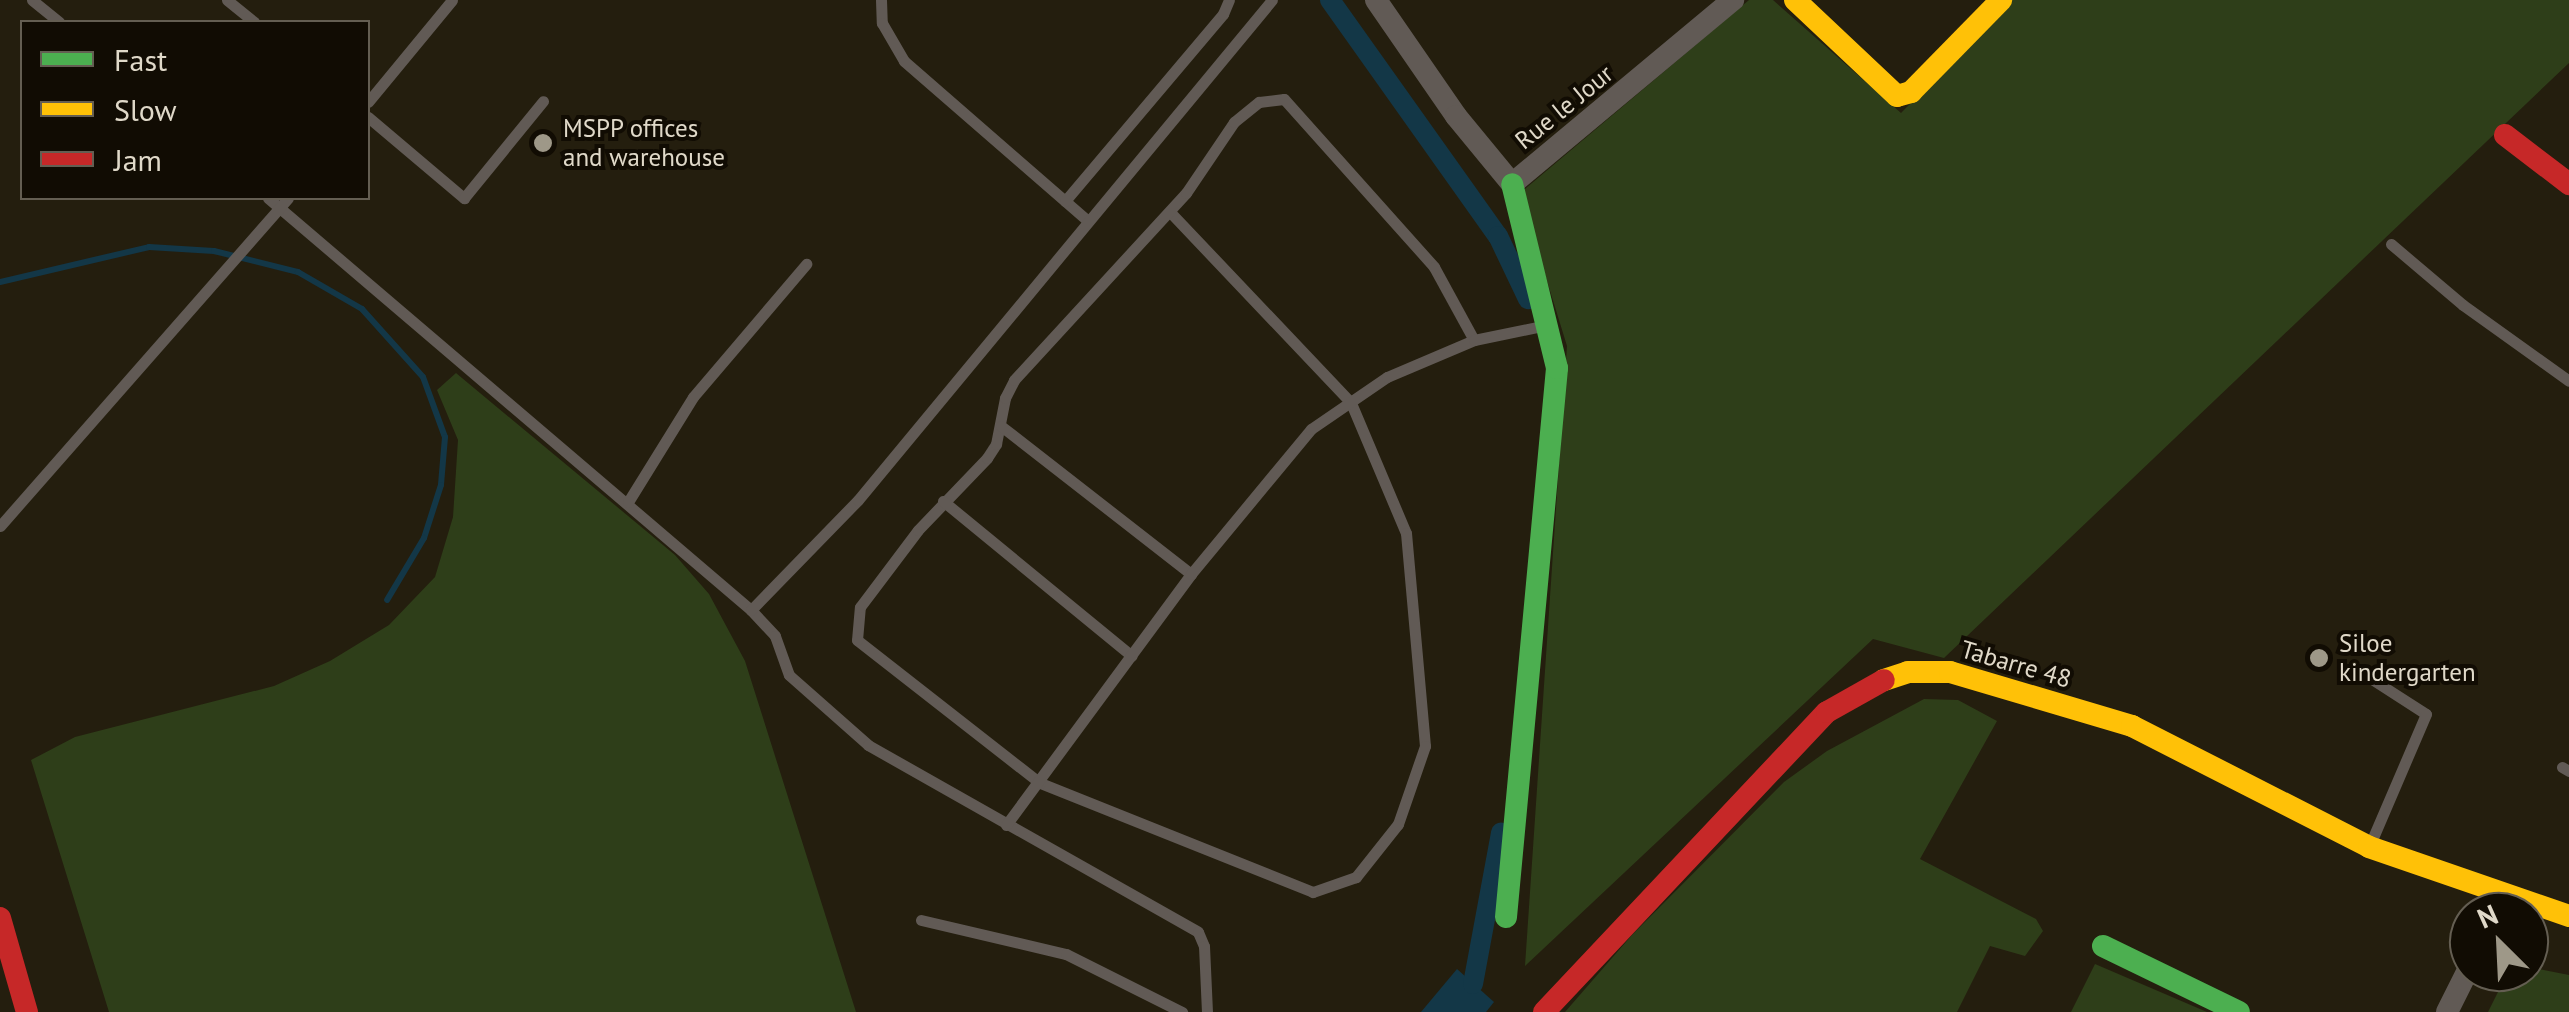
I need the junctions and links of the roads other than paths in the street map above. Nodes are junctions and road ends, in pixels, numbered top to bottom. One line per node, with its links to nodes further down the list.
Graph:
1 (32, 0): 11 (lane)
2 (227, 0): 12 (lane)
3 (452, 0): 13 (lane)
4 (881, 0): 19 (lane)
5 (1229, 0): 19 (lane)
6 (1272, 0): 22 (lane)
7 (1376, 0): 17 (street, Rue le Jour)
8 (1732, 0): 17 (street, Rue le Jour)
9 (1794, 0): 10 (street)
10 (2000, 0)
11 (57, 20)
12 (252, 20)
13 (370, 100)
14 (543, 100): 15 (lane)
15 (370, 119)
16 (2505, 135): 18 (street)
17 (1512, 184): 25 (street)
18 (2569, 184)
19 (1064, 200): 22 (lane)
20 (284, 202): 31 (lane); 32 (lane)
21 (1170, 212): 26 (lane); 28 (lane); 29 (lane)
22 (1088, 221): 34 (lane)
23 (2391, 244): 27 (lane)
24 (806, 264): 31 (lane)
25 (1547, 325): 26 (lane); 41 (street)
26 (1474, 340): 28 (lane)
27 (2569, 381)
28 (1352, 403): 33 (lane); 37 (lane)
29 (1001, 426): 30 (lane); 33 (lane)
30 (944, 501): 35 (lane); 37 (lane)
31 (628, 502): 34 (lane)
32 (0, 526)
33 (1191, 574): 35 (lane)
34 (751, 610): 38 (lane)
35 (1132, 656): 37 (lane)
36 (2367, 676): 39 (lane)
37 (1040, 783): 38 (lane)
38 (1006, 825): 47 (lane)
39 (2369, 847): 40 (street, Tabarre 48); 48 (street, Tabarre 48)
40 (2474, 892)
41 (1506, 917)
42 (921, 920): 46 (lane)
43 (1, 922): 45 (street)
44 (2104, 946): 49 (street)
45 (26, 1012)
46 (1182, 1012)
47 (1207, 1012)
48 (1544, 1012)
49 (2239, 1012)

